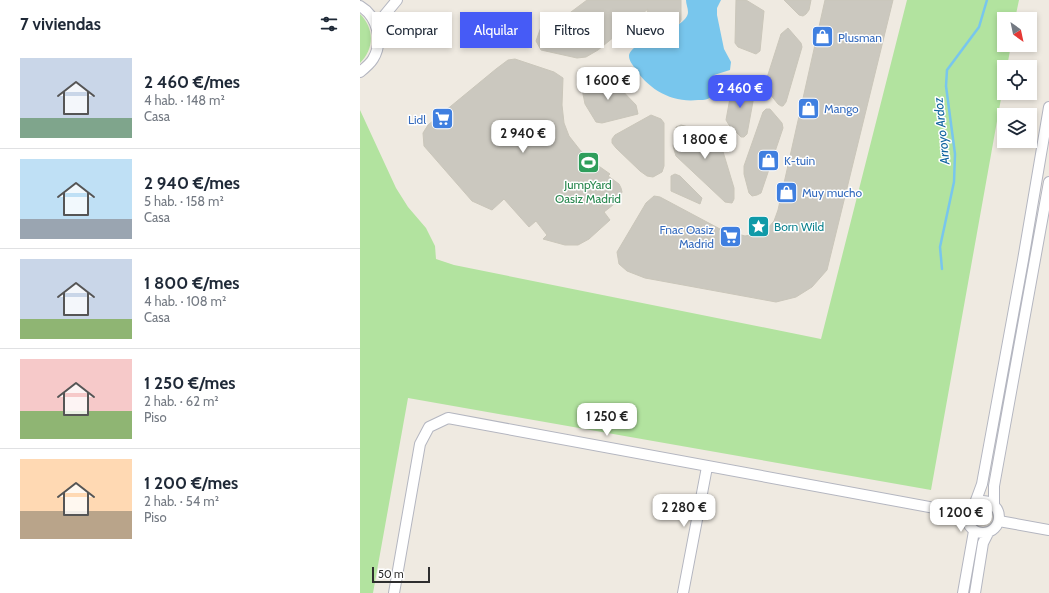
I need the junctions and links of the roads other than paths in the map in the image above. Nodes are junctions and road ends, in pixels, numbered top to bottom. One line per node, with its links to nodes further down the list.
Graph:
1 (366, 0): 3 (street)
2 (397, 0): 5 (street)
3 (360, 1)
4 (360, 6): 6 (street)
5 (387, 12)
6 (372, 17)
7 (378, 48): 8 (street)
8 (360, 72)
9 (1049, 107): 12 (street)
10 (1049, 182): 13 (street)
11 (707, 467): 14 (street); 19 (street); 20 (street)
12 (975, 503): 13 (street); 14 (street)
13 (994, 504): 15 (street)
14 (967, 514): 17 (street)
15 (999, 521): 16 (street); 18 (street)
16 (1049, 530)
17 (974, 531): 18 (street); 21 (street)
18 (988, 533): 22 (street)
19 (394, 593)
20 (683, 593)
21 (963, 593)
22 (975, 593)

